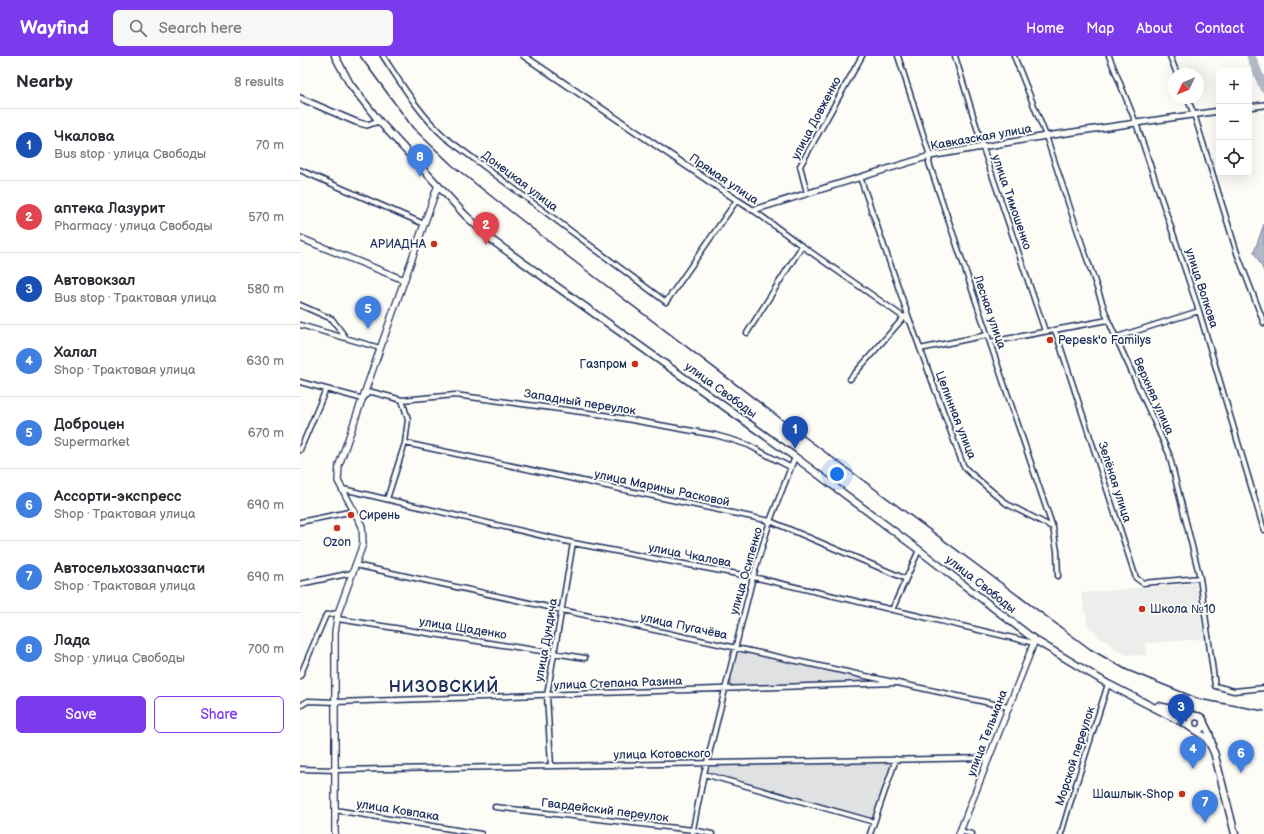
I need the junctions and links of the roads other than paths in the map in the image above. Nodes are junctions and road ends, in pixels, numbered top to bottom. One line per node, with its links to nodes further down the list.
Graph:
1 (335, 56): 17 (main road, улица Свободы)
2 (383, 56): 26 (street, Донецкая улица)
3 (524, 56): 26 (street, Прямая улица)
4 (862, 56): 25 (street, улица Довженко)
5 (898, 56): 21 (street, Лесная улица)
6 (955, 56): 20 (street, улица Тимошенко)
7 (1014, 56): 19 (street, Верхняя улица)
8 (1109, 56): 18 (street, улица Волкова)
9 (1170, 56): 10 (street)
10 (1175, 68)
11 (300, 98): 17 (street)
12 (1190, 104): 16 (street)
13 (1264, 105): 14 (street)
14 (1252, 107)
15 (1216, 111): 16 (street, Кавказская улица)
16 (1194, 114): 18 (street, Кавказская улица); 37 (street)
17 (379, 121): 24 (main road, улица Свободы)
18 (1136, 123): 19 (street, Кавказская улица); 33 (street, улица Волкова)
19 (1046, 136): 20 (street, Кавказская улица); 35 (street, Верхняя улица)
20 (983, 148): 21 (street, Кавказская улица); 40 (street, улица Тимошенко)
21 (930, 156): 23 (street, Кавказская улица); 42 (street, Лесная улица)
22 (300, 170): 28 (street)
23 (860, 177): 25 (street, Кавказская улица); 34 (street)
24 (438, 185): 28 (main road); 55 (main road, улица Свободы)
25 (807, 193): 27 (street, Кавказская улица)
26 (737, 200): 27 (street, Прямая улица)
27 (753, 210): 30 (street, Прямая улица)
28 (424, 224): 31 (main road)
29 (300, 238): 31 (main road)
30 (802, 246): 34 (street, Прямая улица); 41 (street)
31 (404, 280): 46 (main road)
32 (300, 305): 44 (street)
33 (1199, 311): 43 (street); 63 (street, улица Волкова)
34 (906, 315): 36 (street, Прямая улица); 48 (street)
35 (1108, 320): 39 (street); 43 (street, Верхняя улица)
36 (910, 321): 47 (street, Целинная улица)
37 (1264, 323)
38 (300, 325): 44 (street)
39 (1055, 330): 40 (street); 70 (street, Зелёная улица)
40 (1045, 331): 45 (street)
41 (747, 333)
42 (987, 335): 45 (street, Лесная улица); 47 (street)
43 (1117, 337): 70 (street, Верхняя улица)
44 (346, 338): 46 (street)
45 (990, 342): 62 (street, Лесная улица)
46 (380, 348): 51 (main road)
47 (920, 349): 62 (street, Целинная улица)
48 (850, 379)
49 (300, 382): 50 (street)
50 (326, 389): 51 (street); 54 (street)
51 (363, 399): 52 (street, Западный переулок); 57 (main road)
52 (402, 400): 53 (street); 56 (street, Западный переулок)
53 (405, 443): 58 (street); 61 (street, улица Марины Расковой)
54 (300, 450)
55 (795, 457): 56 (street, улица Осипенко); 65 (main road, улица Свободы)
56 (790, 467): 61 (street, улица Осипенко)
57 (343, 490): 58 (street, улица Чкалова); 59 (main road)
58 (387, 499): 64 (street, улица Чкалова)
59 (354, 511): 60 (street); 66 (main road)
60 (300, 522)
61 (770, 522): 69 (street, улица Осипенко); 71 (street, улица Марины Расковой)
62 (1053, 528): 68 (street, Лесная улица)
63 (1264, 530)
64 (573, 543): 69 (street, улица Чкалова); 73 (street, улица Дундича)
65 (920, 550): 71 (street); 76 (main road, улица Свободы)
66 (356, 564): 67 (main road); 73 (street, улица Пугачёва)
67 (352, 573): 72 (street); 75 (main road)
68 (1058, 576)
69 (753, 578): 74 (street, улица Чкалова); 77 (street, улица Осипенко)
70 (1200, 578): 83 (street, Верхняя улица)
71 (906, 580): 74 (street)
72 (300, 584)
73 (561, 609): 77 (street, улица Пугачёва); 78 (street, улица Дундича)
74 (892, 610): 76 (street, улица Чкалова)
75 (338, 616): 78 (street, улица Щаденко); 80 (street); 87 (main road)
76 (1034, 641): 82 (main road, улица Свободы); 89 (main road, улица Тельмана)
77 (736, 647): 81 (street, улица Пугачёва); 84 (street, улица Осипенко)
78 (554, 653): 79 (street, улица Щаденко); 85 (street, улица Дундича)
79 (585, 658)
80 (300, 676)
81 (902, 683): 84 (street, улица Степана Разина); 89 (street, улица Пугачёва)
82 (1108, 684): 86 (main road, улица Свободы); 110 (street, Морской переулок)
83 (1264, 688)
84 (726, 690): 85 (street, улица Степана Разина); 95 (street, улица Осипенко)
85 (547, 695): 87 (street, улица Степана Разина); 96 (street, улица Дундича)
86 (1141, 700): 90 (main road); 91 (main road)
87 (336, 702): 88 (street, улица Степана Разина); 98 (main road)
88 (300, 706)
89 (1008, 707): 93 (main road, улица Тельмана)
90 (1201, 718): 91 (main road); 91 (main road); 92 (main road)
91 (1194, 729): 92 (main road)
92 (1215, 755): 111 (main road)
93 (989, 758): 94 (street, улица Котовского); 104 (main road, улица Тельмана)
94 (896, 759): 95 (street, улица Котовского); 102 (street)
95 (708, 763): 96 (street, улица Котовского); 99 (street, улица Осипенко)
96 (551, 766): 98 (street, улица Котовского)
97 (300, 769): 98 (street, улица Котовского)
98 (336, 770): 101 (main road)
99 (704, 774): 102 (street, улица Котовского); 103 (street, улица Осипенко)
100 (495, 807): 103 (street, Гвардейский переулок)
101 (335, 810): 105 (main road); 106 (street, улица Ковпака)
102 (874, 822): 108 (street)
103 (692, 832): 107 (street, Гвардейский переулок)
104 (960, 832): 109 (street)
105 (334, 834)
106 (481, 834)
107 (712, 834)
108 (870, 834)
109 (972, 834)
110 (1061, 834)
111 (1234, 834)

